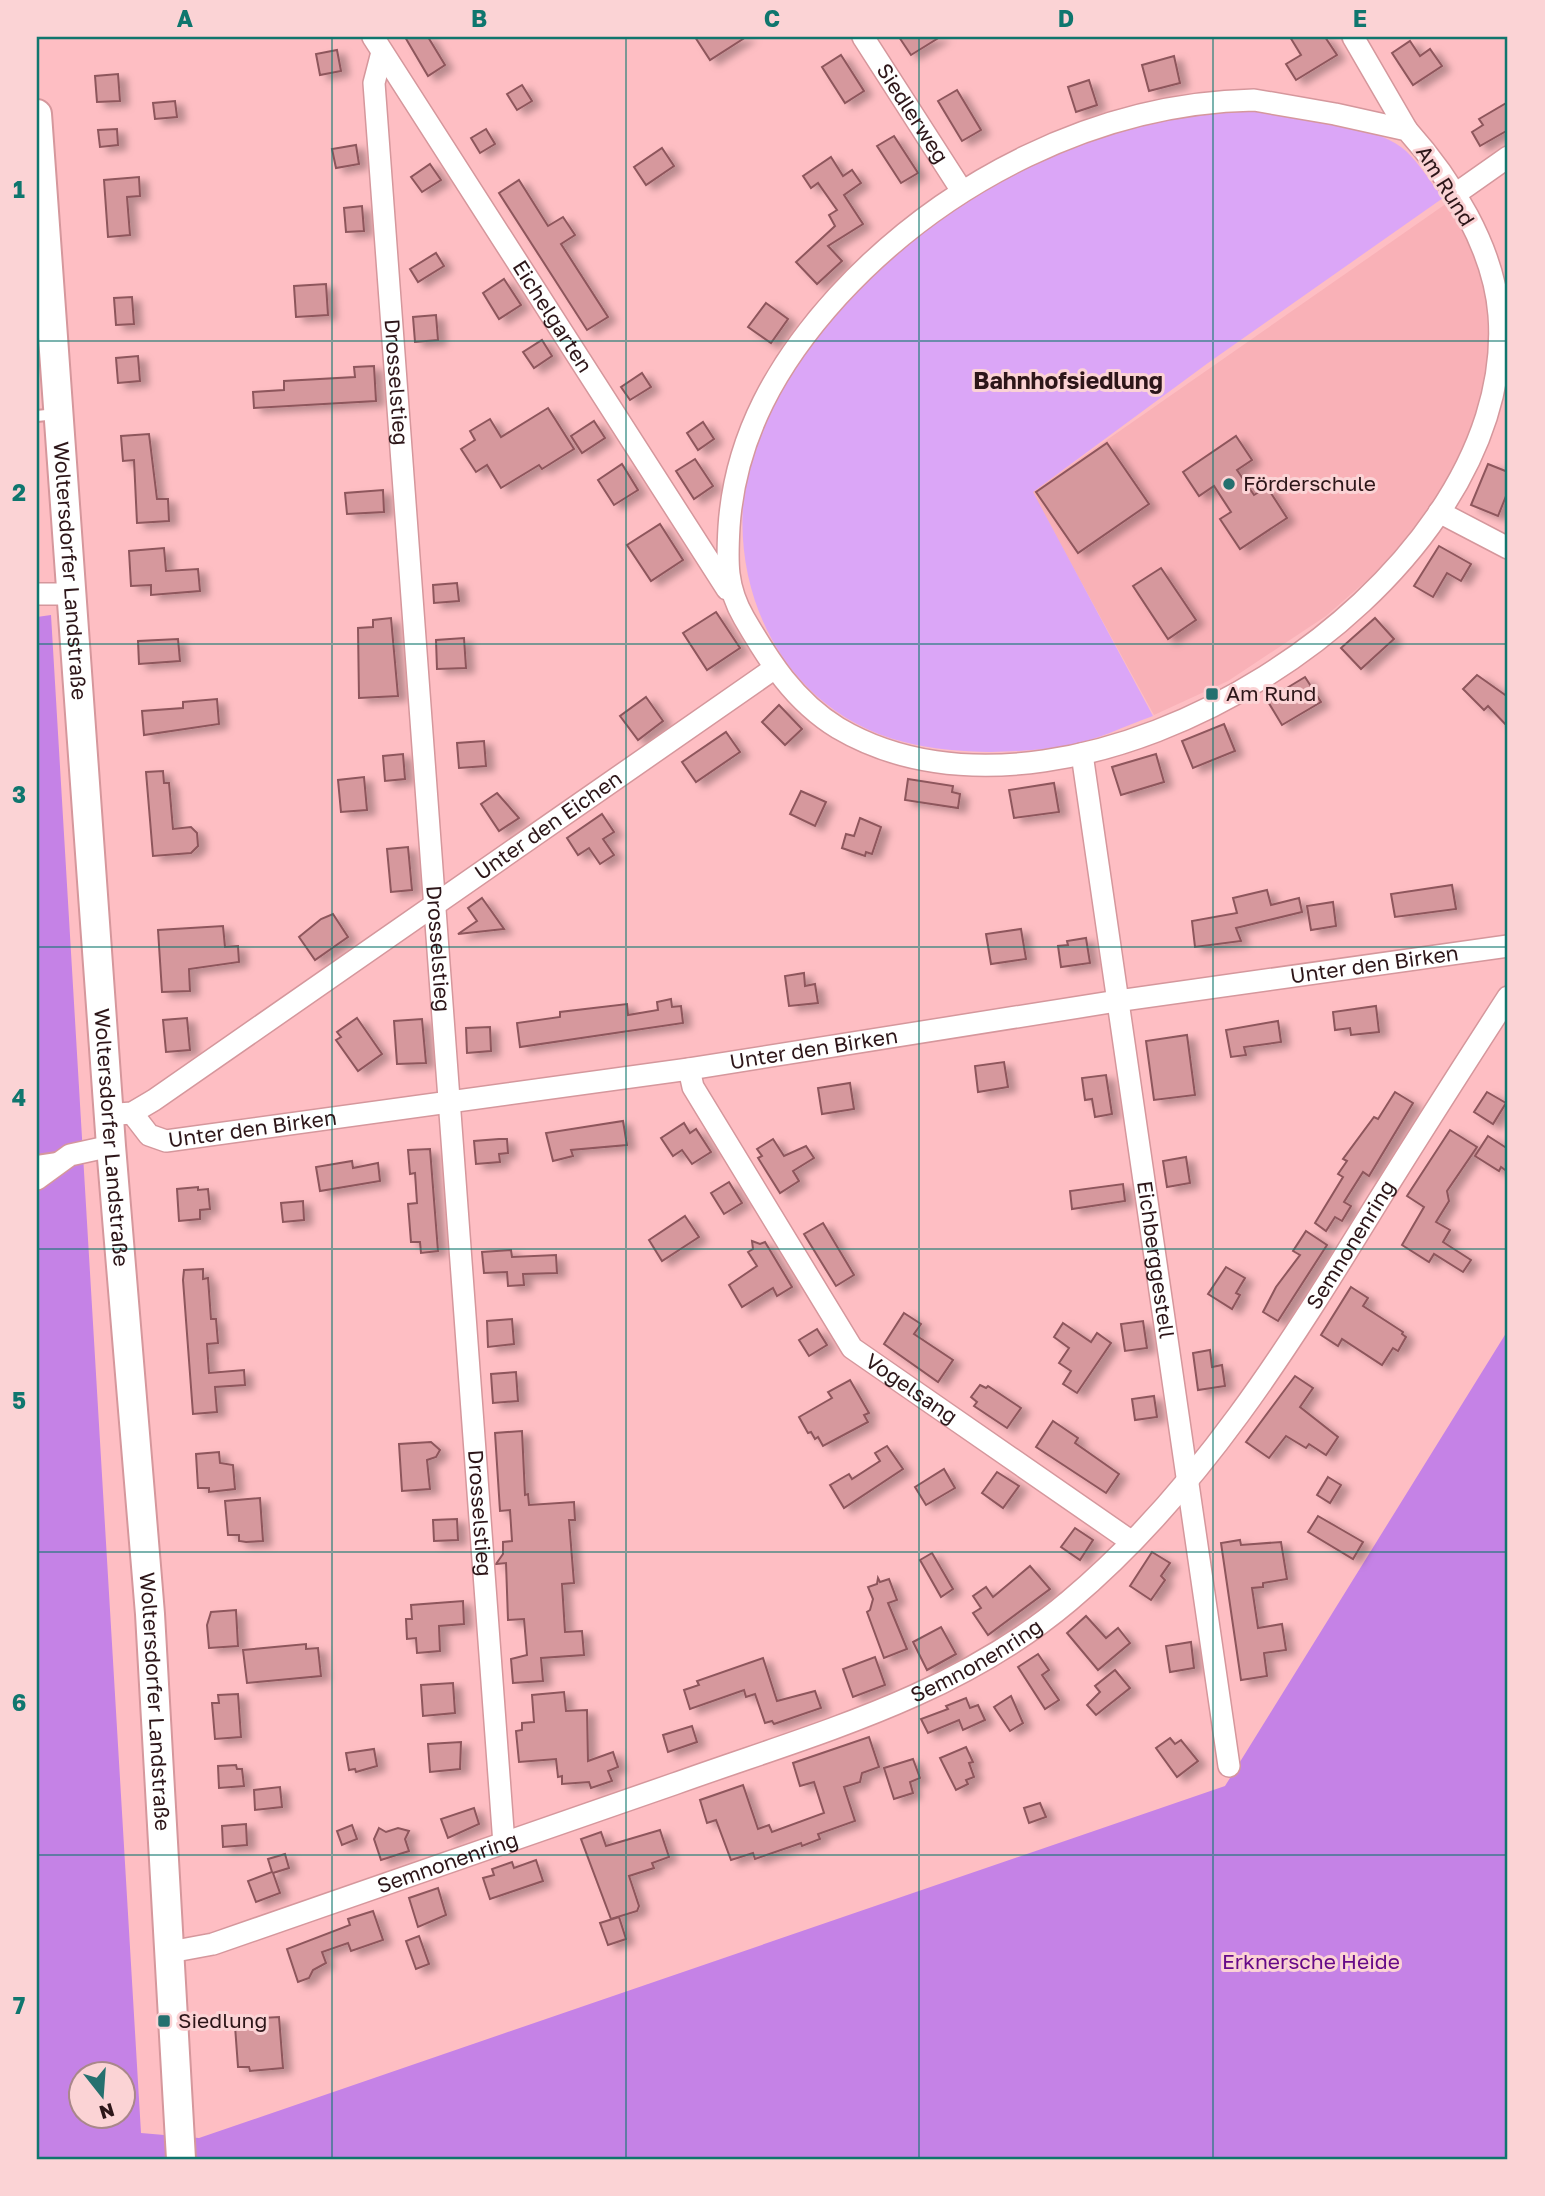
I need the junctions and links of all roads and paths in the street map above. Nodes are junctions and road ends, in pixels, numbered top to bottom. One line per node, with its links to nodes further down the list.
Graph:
1 (863, 37): 7 (street, Siedlerweg)
2 (1353, 37): 5 (street)
3 (378, 44): 15 (street, Eichelgarten); 18 (street, Drosselstieg)
4 (37, 114): 9 (main road, Woltersdorfer Landstraße)
5 (1406, 130): 7 (street, Am Rund); 8 (street, Am Rund)
6 (1508, 158): 8 (street)
7 (962, 191): 15 (street, Am Rund)
8 (1454, 195): 11 (street, Am Rund)
9 (42, 253): 10 (main road, Woltersdorfer Landstraße)
10 (48, 415): 14 (main road, Woltersdorfer Landstraße)
11 (1439, 512): 12 (street); 17 (street, Am Rund)
12 (1508, 548)
13 (37, 594): 14 (street)
14 (72, 594): 24 (main road, Woltersdorfer Landstraße)
15 (732, 596): 16 (street, Am Rund)
16 (775, 668): 17 (street, Am Rund); 18 (street, Unter den Eichen)
17 (1082, 754): 21 (street, Eichberggestell)
18 (434, 906): 23 (street, Drosselstieg); 24 (street, Unter den Eichen)
19 (1508, 946): 21 (street, Unter den Birken)
20 (1508, 997): 29 (street, Semnonenring)
21 (1117, 1001): 22 (street, Unter den Birken); 29 (street, Eichberggestell)
22 (689, 1069): 23 (street, Unter den Birken); 30 (street, Vogelsang)
23 (449, 1100): 24 (street, Unter den Birken); 32 (street, Drosselstieg)
24 (121, 1114): 25 (main road, Woltersdorfer Landstraße)
25 (111, 1146): 26 (street); 33 (main road, Woltersdorfer Landstraße)
26 (70, 1155): 27 (lane); 28 (street)
27 (37, 1161)
28 (37, 1179)
29 (1188, 1479): 30 (street, Semnonenring); 31 (street, Eichberggestell)
30 (1132, 1542): 32 (street, Semnonenring)
31 (1229, 1766)
32 (504, 1844): 33 (street, Semnonenring)
33 (170, 1952): 34 (main road, Woltersdorfer Landstraße)
34 (181, 2159)

